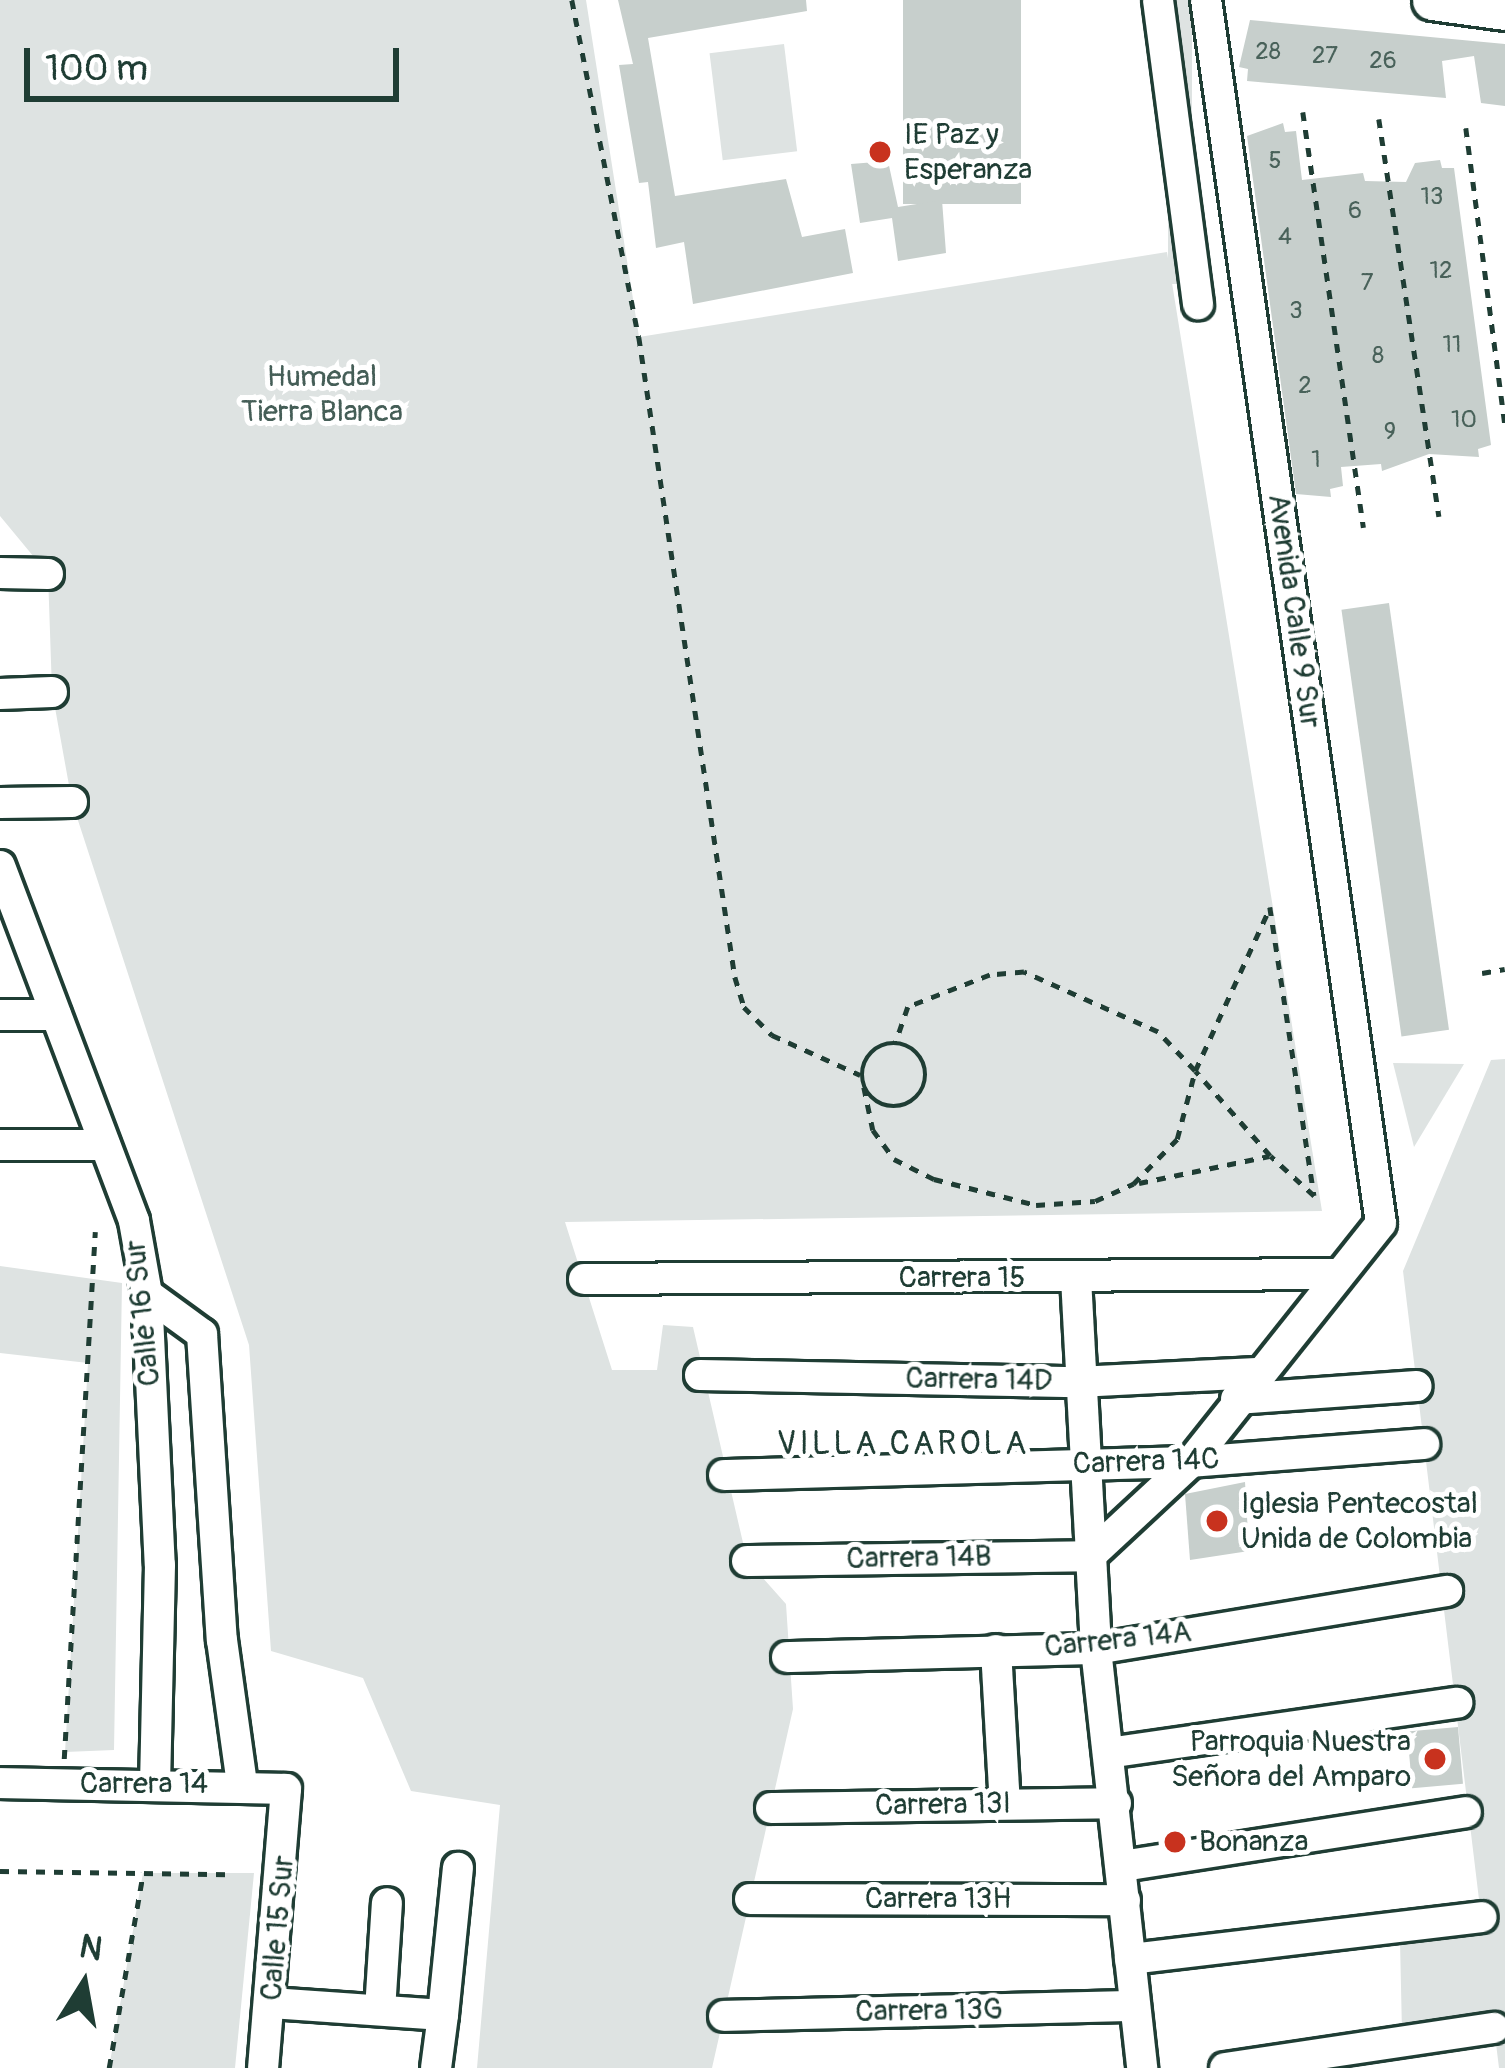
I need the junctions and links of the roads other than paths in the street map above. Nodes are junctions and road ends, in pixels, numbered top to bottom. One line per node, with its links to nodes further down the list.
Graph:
1 (1158, 0): 5 (street)
2 (1206, 0): 18 (street, Avenida Calle 9 Sur)
3 (1432, 0): 4 (main road)
4 (1505, 10)
5 (1198, 304)
6 (0, 573): 7 (street)
7 (48, 574)
8 (52, 692): 9 (street)
9 (0, 694)
10 (72, 802): 11 (street)
11 (0, 803)
12 (0, 866): 13 (street, Calle 16 Sur)
13 (8, 910): 14 (street, Calle 16 Sur)
14 (56, 1015): 15 (street); 17 (street, Calle 16 Sur)
15 (0, 1016)
16 (0, 1145): 17 (street)
17 (105, 1145): 21 (street, Calle 16 Sur)
18 (1339, 1274): 19 (street, Carrera 15); 22 (street)
19 (1076, 1278): 20 (street, Carrera 15); 24 (street)
20 (584, 1279)
21 (147, 1294): 40 (street, Calle 16 Sur); 41 (street)
22 (1257, 1373): 24 (street, Carrera 14D); 26 (street)
23 (700, 1375): 24 (street, Carrera 14D)
24 (1078, 1382): 29 (street)
25 (1417, 1386): 26 (street)
26 (1236, 1400): 28 (street)
27 (1424, 1444): 28 (street, Carrera 14C)
28 (1191, 1462): 29 (street, Carrera 14C); 31 (street)
29 (1083, 1465): 30 (street, Carrera 14C); 31 (street)
30 (724, 1475)
31 (1090, 1556): 32 (street, Carrera 14B); 34 (street)
32 (747, 1561)
33 (1447, 1591): 34 (street, Carrera 14A)
34 (1096, 1649): 35 (street, Carrera 14A); 38 (street)
35 (996, 1650): 36 (street, Carrera 14A); 44 (street)
36 (787, 1657)
37 (1457, 1703): 38 (street)
38 (1108, 1753): 43 (street)
39 (0, 1783): 40 (street, Carrera 14)
40 (155, 1784): 41 (street, Carrera 14)
41 (242, 1784): 42 (street, Carrera 14)
42 (286, 1789): 54 (street, Calle 15 Sur)
43 (1115, 1803): 44 (street, Carrera 13I); 47 (street)
44 (1005, 1804): 45 (street, Carrera 13I)
45 (771, 1808)
46 (1466, 1812): 47 (street)
47 (1122, 1866): 50 (street)
48 (458, 1868): 57 (street)
49 (750, 1899): 50 (street, Carrera 13H)
50 (1125, 1900): 53 (street)
51 (387, 1903): 56 (street)
52 (1481, 1916): 53 (street)
53 (1130, 1960): 55 (street)
54 (271, 2003): 56 (street); 60 (street, Calle 15 Sur)
55 (1133, 2006): 58 (street, Carrera 13G); 62 (street)
56 (380, 2010): 57 (street)
57 (442, 2015): 61 (street)
58 (724, 2016)
59 (1494, 2029): 63 (street)
60 (263, 2068)
61 (436, 2068)
62 (1142, 2068)
63 (1225, 2068)

